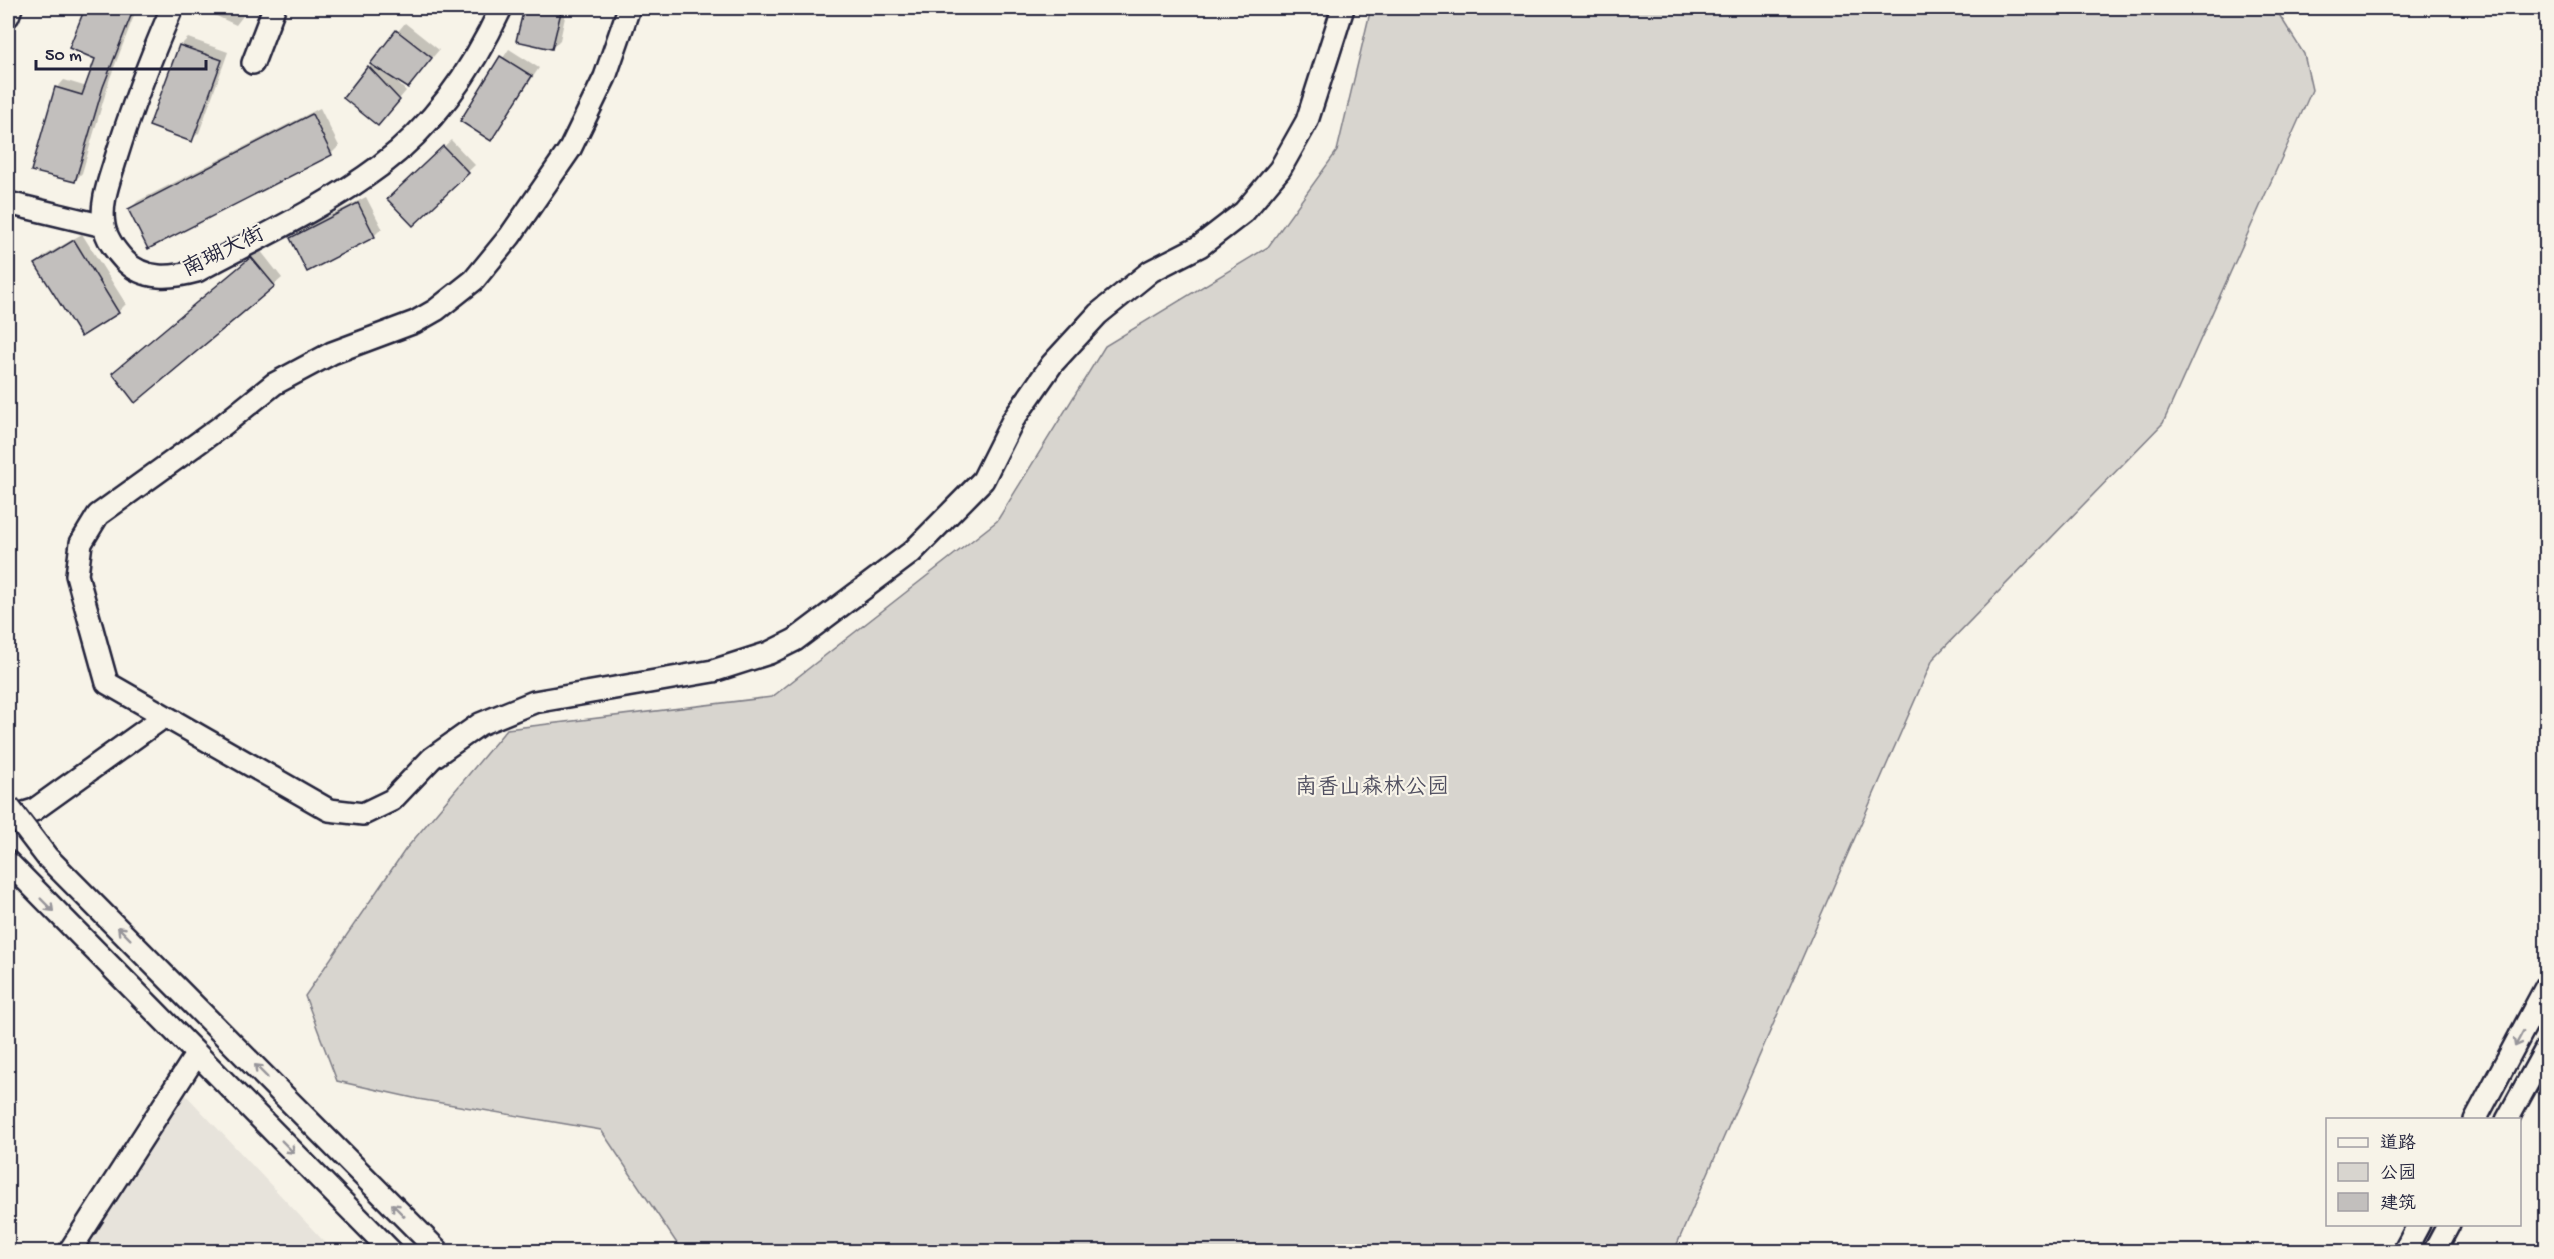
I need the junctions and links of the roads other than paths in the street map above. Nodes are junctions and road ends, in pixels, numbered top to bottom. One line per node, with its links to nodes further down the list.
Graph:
1 (11, 8): 7 (street)
2 (172, 8): 10 (street, 南瑚大街)
3 (274, 8): 8 (street)
4 (501, 8): 10 (street, 南瑚大街)
5 (629, 8): 11 (street)
6 (1343, 8): 11 (street)
7 (8, 16)
8 (253, 63)
9 (8, 203): 10 (street)
10 (104, 225)
11 (165, 716): 13 (street)
12 (8, 806): 24 (street, one-way to 12, bridge)
13 (8, 818)
14 (8, 862): 17 (street, one-way to 17)
15 (2547, 987): 18 (street, one-way to 18)
16 (2547, 1049): 19 (street)
17 (196, 1055): 22 (street); 23 (street, one-way to 23)
18 (2476, 1118)
19 (2508, 1118)
20 (2418, 1226): 25 (street)
21 (2448, 1226): 26 (street)
22 (69, 1251)
23 (392, 1251)
24 (439, 1251)
25 (2404, 1251)
26 (2434, 1251)

